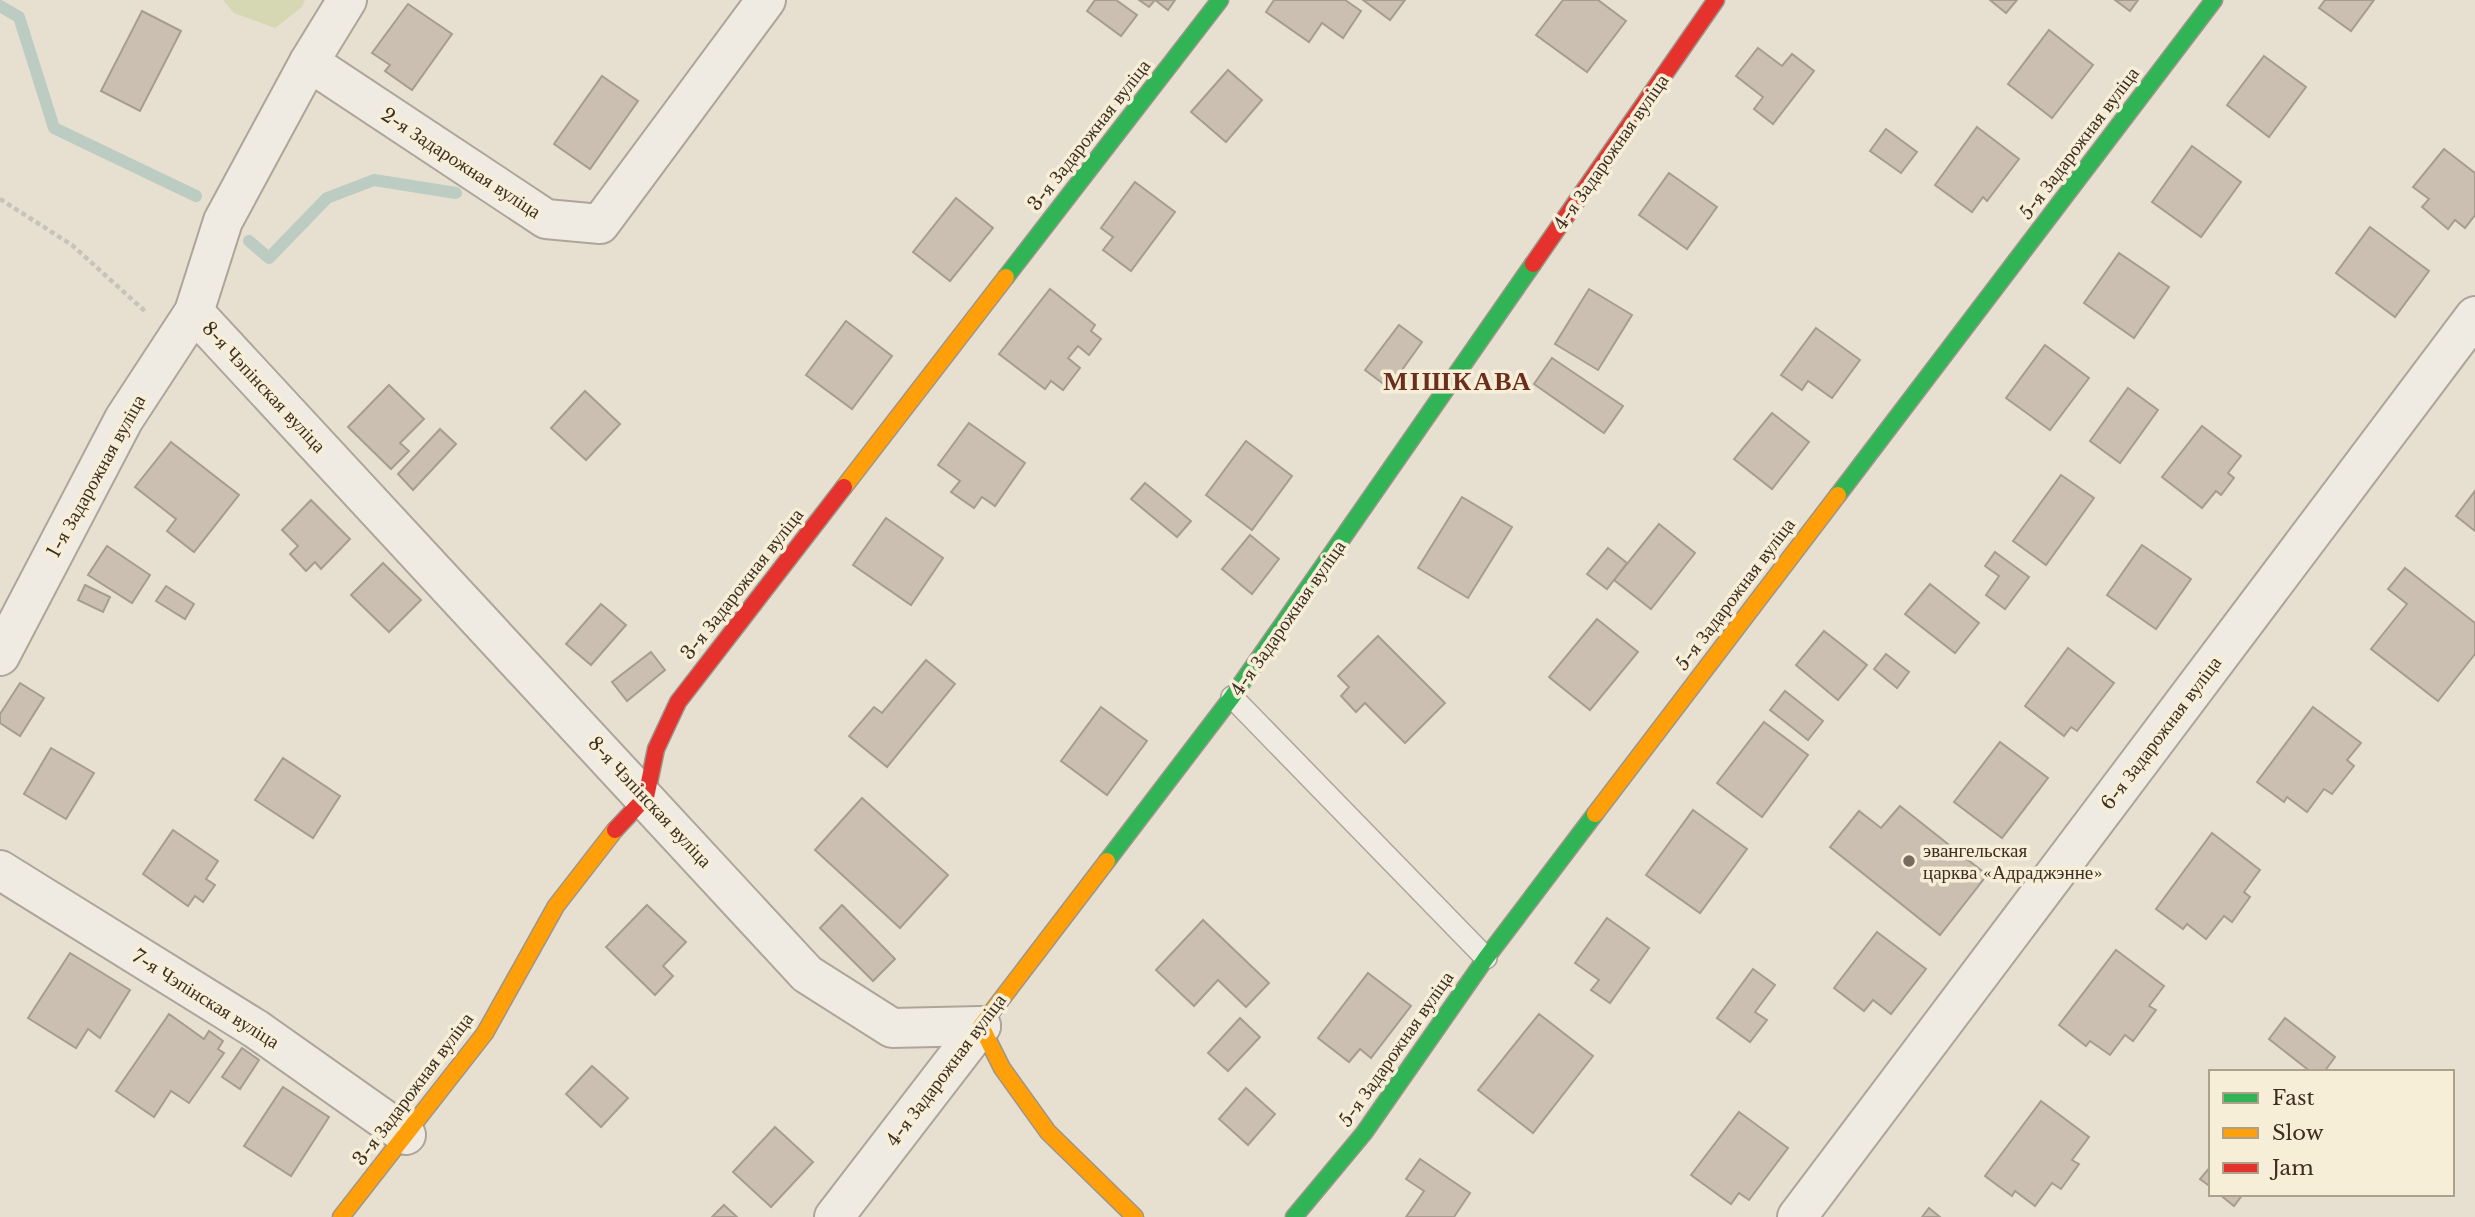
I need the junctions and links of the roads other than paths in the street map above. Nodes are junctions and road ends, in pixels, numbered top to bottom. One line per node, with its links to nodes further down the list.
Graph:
1 (347, 0): 6 (street, 1-я Задарожная вуліца)
2 (766, 0): 6 (street, 2-я Задарожная вуліца)
3 (1220, 0): 11 (street, 3-я Задарожная вуліца)
4 (1716, 0): 10 (street, 4-я Задарожная вуліца)
5 (2214, 0): 13 (street, 5-я Задарожная вуліца)
6 (309, 62): 8 (street, 1-я Задарожная вуліца)
7 (2475, 316): 20 (street, 6-я Задарожная вуліца)
8 (185, 326): 9 (street, 1-я Задарожная вуліца); 11 (street, 8-я Чэпінская вуліца)
9 (0, 656)
10 (1232, 697): 13 (lane); 14 (street, 4-я Задарожная вуліца)
11 (646, 797): 14 (street, 8-я Чэпінская вуліца); 15 (street, 3-я Задарожная вуліца)
12 (0, 870): 15 (street, 7-я Чэпінская вуліца)
13 (1486, 958): 19 (street, 5-я Задарожная вуліца)
14 (981, 1026): 17 (street, 4-я Задарожная вуліца); 18 (street)
15 (406, 1135): 16 (street, 3-я Задарожная вуліца)
16 (341, 1217)
17 (834, 1217)
18 (1135, 1217)
19 (1294, 1217)
20 (1797, 1217)

